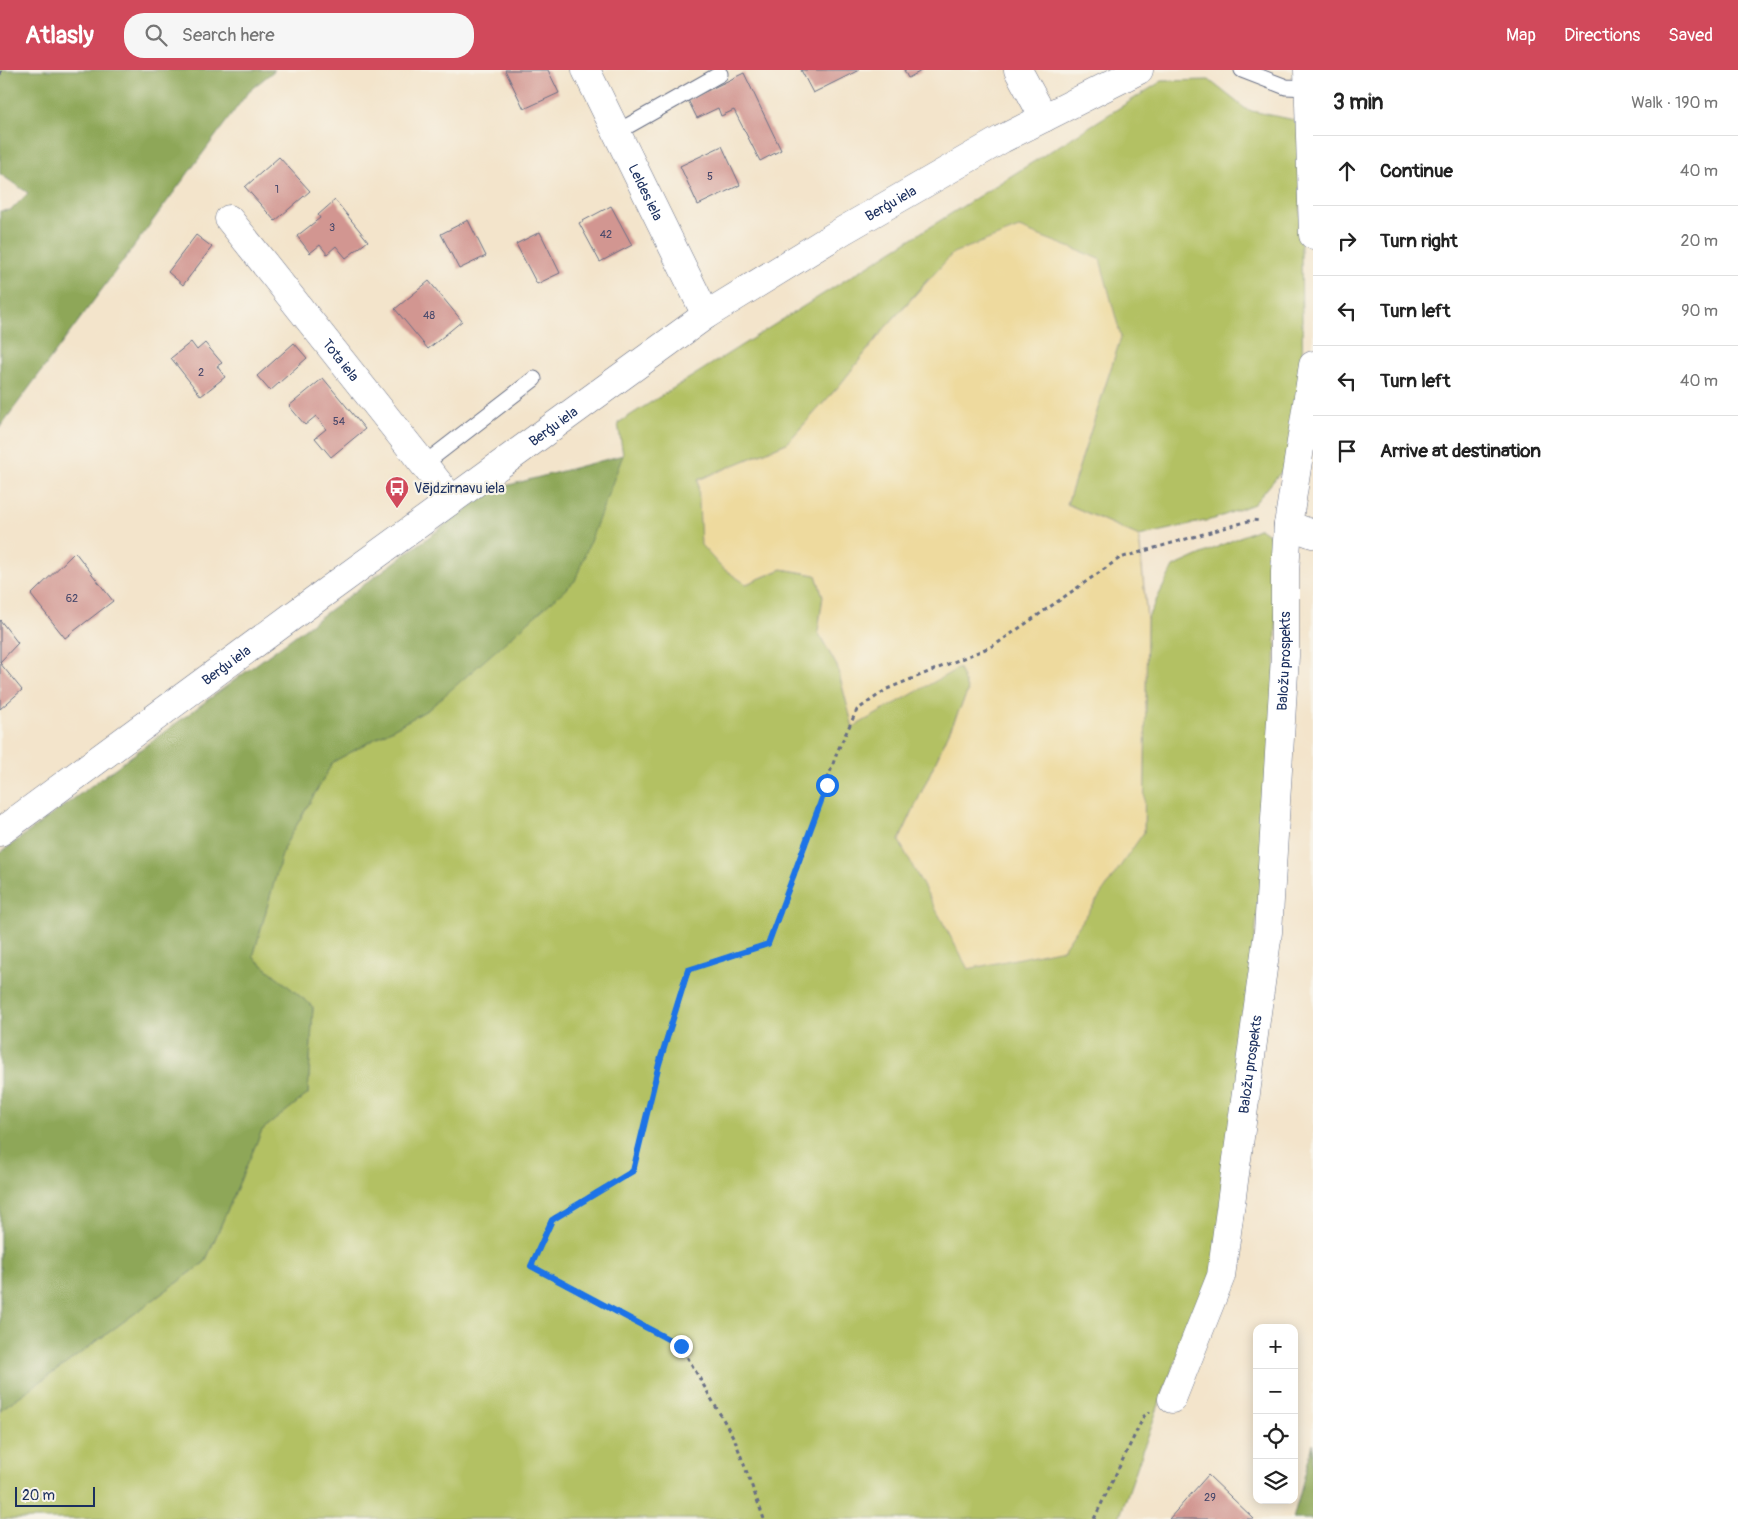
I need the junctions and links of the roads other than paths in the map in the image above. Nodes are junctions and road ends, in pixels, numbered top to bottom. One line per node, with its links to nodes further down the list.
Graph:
1 (586, 70): 8 (street, Leldes iela)
2 (1018, 70): 7 (street)
3 (1139, 70): 7 (street, Berģu iela)
4 (1242, 70): 6 (lane)
5 (720, 74): 8 (lane)
6 (1308, 79): 10 (street)
7 (1044, 118): 11 (street, Berģu iela)
8 (617, 132): 11 (street, Leldes iela)
9 (229, 219): 14 (street, Tota iela)
10 (1313, 235)
11 (706, 315): 15 (street, Berģu iela)
12 (1313, 366): 16 (street)
13 (534, 379): 14 (lane)
14 (424, 464): 15 (street, Tota iela)
15 (452, 500): 17 (street, Berģu iela)
16 (1301, 529): 18 (street, Baložu prospekts)
17 (0, 832)
18 (1172, 1399)

